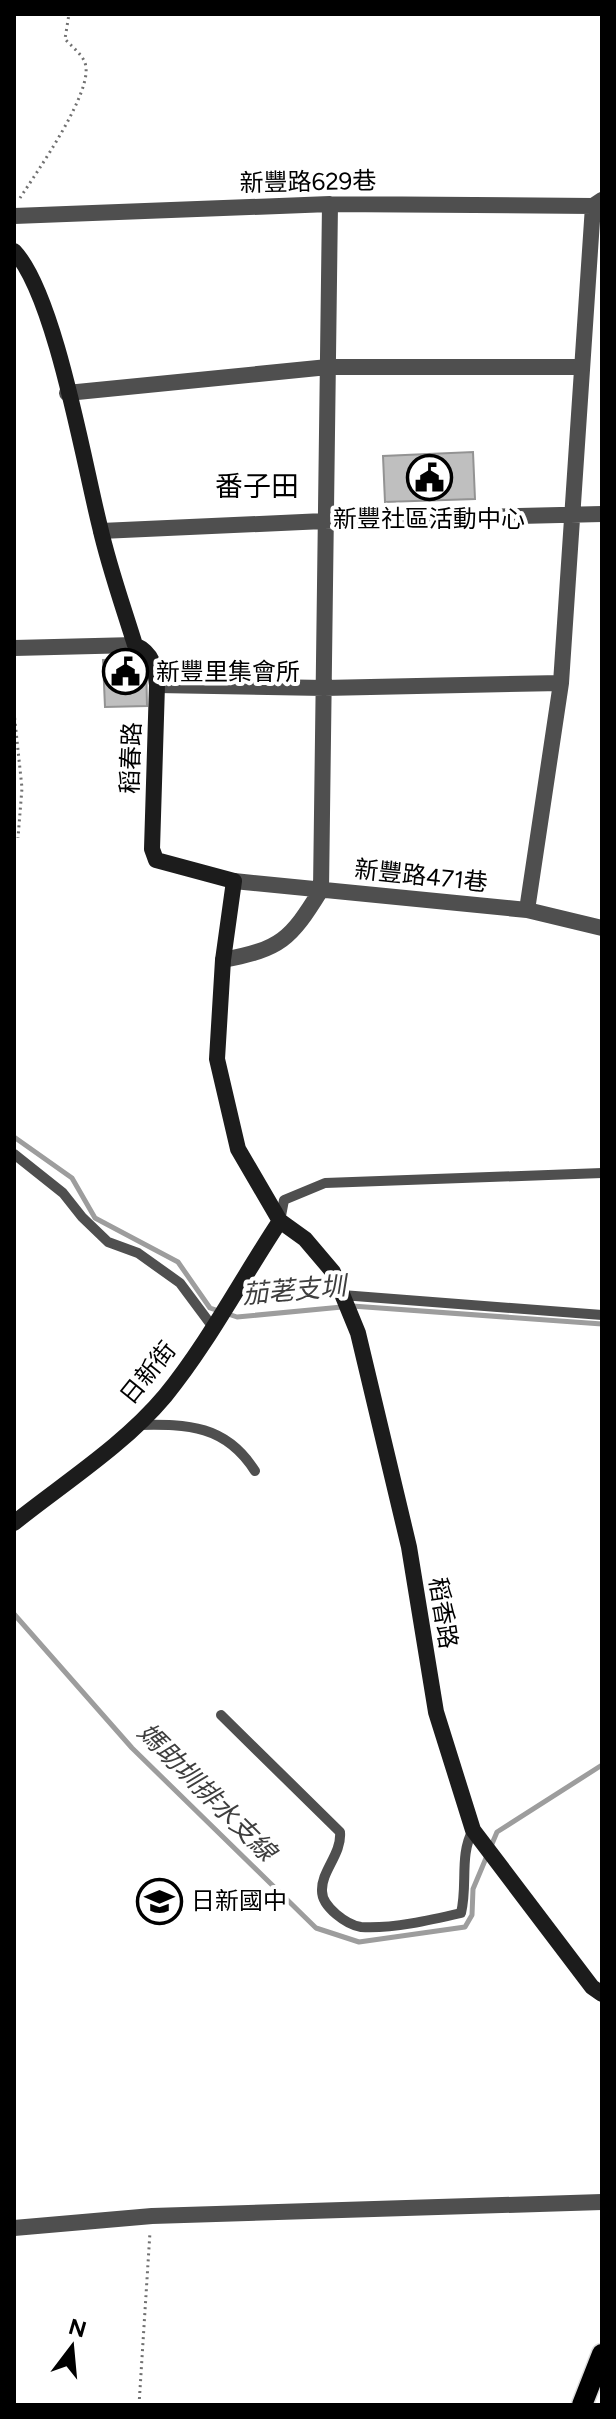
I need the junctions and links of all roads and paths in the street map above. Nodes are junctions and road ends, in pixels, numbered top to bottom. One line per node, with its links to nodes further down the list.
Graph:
1 (69, 14): 4 (path)
2 (598, 203): 3 (street, 新豐路629巷); 8 (street)
3 (330, 204): 5 (street, 新豐路629巷); 7 (street)
4 (14, 208)
5 (14, 216)
6 (14, 251): 9 (street, 稻春路)
7 (328, 367): 8 (street); 9 (street); 12 (street)
8 (582, 367): 11 (street)
9 (67, 393): 13 (street, 稻春路)
10 (602, 514): 11 (street)
11 (571, 515): 12 (street); 16 (street)
12 (324, 521): 13 (street); 18 (street)
13 (101, 531): 14 (street, 稻春路)
14 (135, 645): 15 (street); 17 (street, 稻春路)
15 (14, 648)
16 (561, 683): 18 (street); 23 (street)
17 (157, 685): 18 (street); 21 (street, 稻春路)
18 (324, 688): 22 (street)
19 (14, 712): 20 (path)
20 (18, 838)
21 (234, 881): 22 (street, 新豐路471巷); 25 (street)
22 (321, 890): 23 (street, 新豐路471巷); 25 (street)
23 (527, 910): 24 (street, 新豐路471巷)
24 (602, 928)
25 (223, 960): 28 (street)
26 (14, 1154): 31 (lane)
27 (602, 1173): 28 (lane)
28 (280, 1221): 29 (street, 稻香路); 31 (street, 日新街)
29 (342, 1295): 30 (lane); 36 (street, 稻香路)
30 (602, 1315)
31 (212, 1326): 32 (street, 日新街)
32 (136, 1425): 33 (lane); 34 (street, 日新街)
33 (255, 1471)
34 (14, 1523)
35 (221, 1715): 36 (lane)
36 (473, 1830): 37 (street, 稻香路)
37 (602, 1994)
38 (602, 2202): 39 (street)
39 (152, 2216): 40 (street); 42 (path)
40 (14, 2228)
41 (602, 2354): 43 (main road)
42 (139, 2405)
43 (582, 2405)

